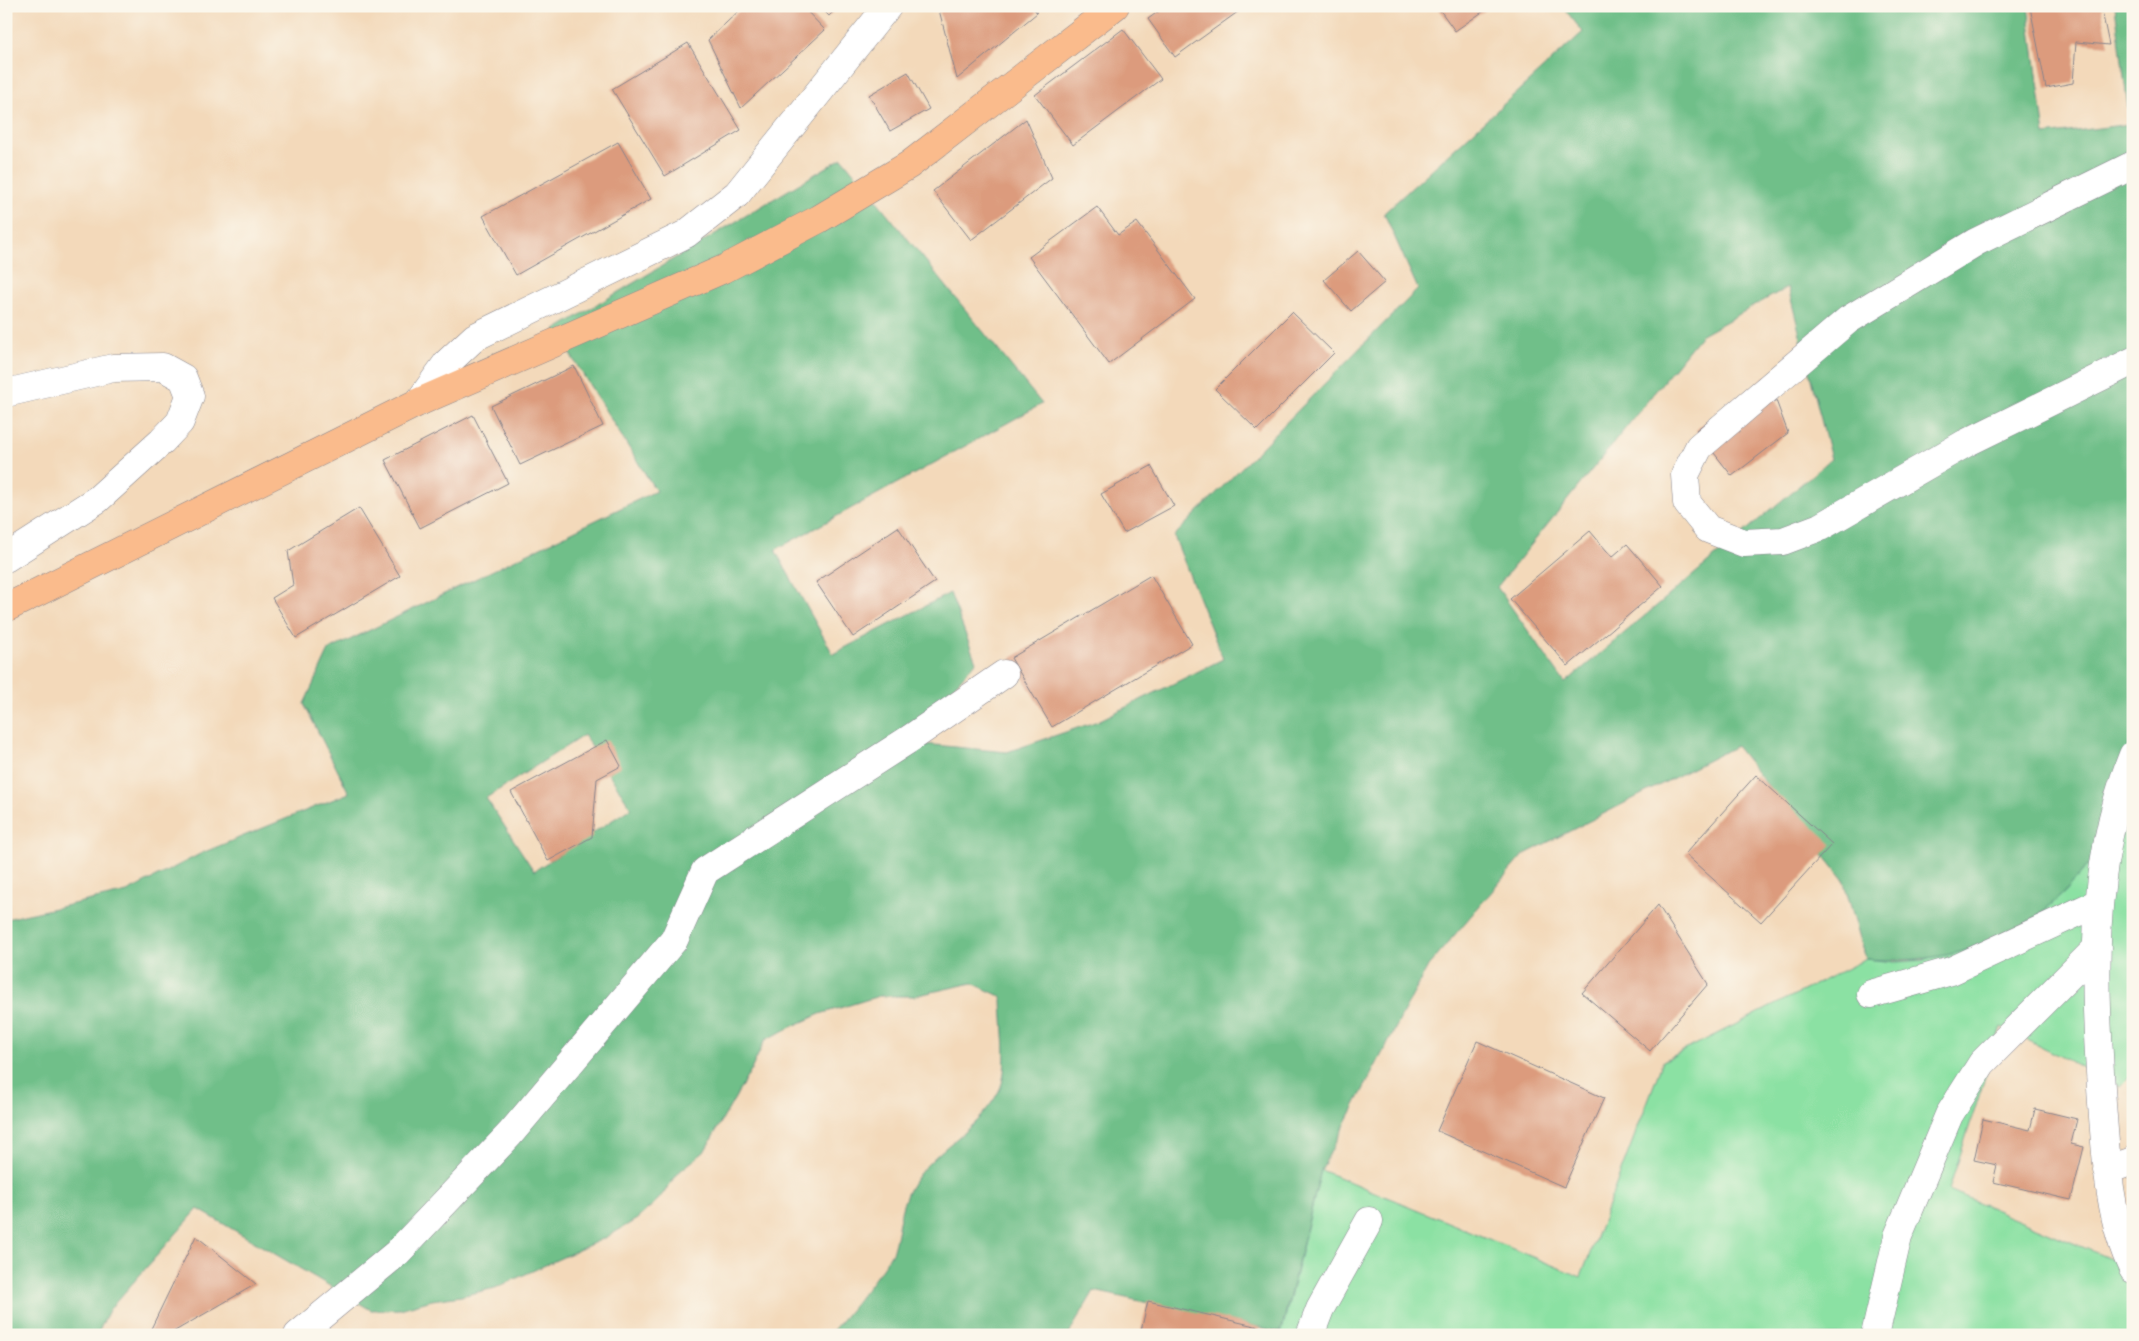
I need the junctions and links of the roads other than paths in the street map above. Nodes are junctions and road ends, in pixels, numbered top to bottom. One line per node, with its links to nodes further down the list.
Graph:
1 (888, 6): 6 (street)
2 (1115, 6): 6 (main road)
3 (2133, 166): 4 (street)
4 (2133, 361)
5 (6, 393): 7 (street)
6 (419, 402): 8 (main road)
7 (6, 558)
8 (6, 608)
9 (1004, 674): 18 (street)
10 (2133, 755): 11 (street)
11 (2098, 903): 12 (street); 13 (street)
12 (2097, 948): 15 (street); 20 (street)
13 (1871, 994)
14 (2133, 1161): 15 (street)
15 (2107, 1170): 17 (street)
16 (1370, 1221): 19 (street)
17 (2133, 1269)
18 (298, 1335)
19 (1310, 1335)
20 (1875, 1335)

